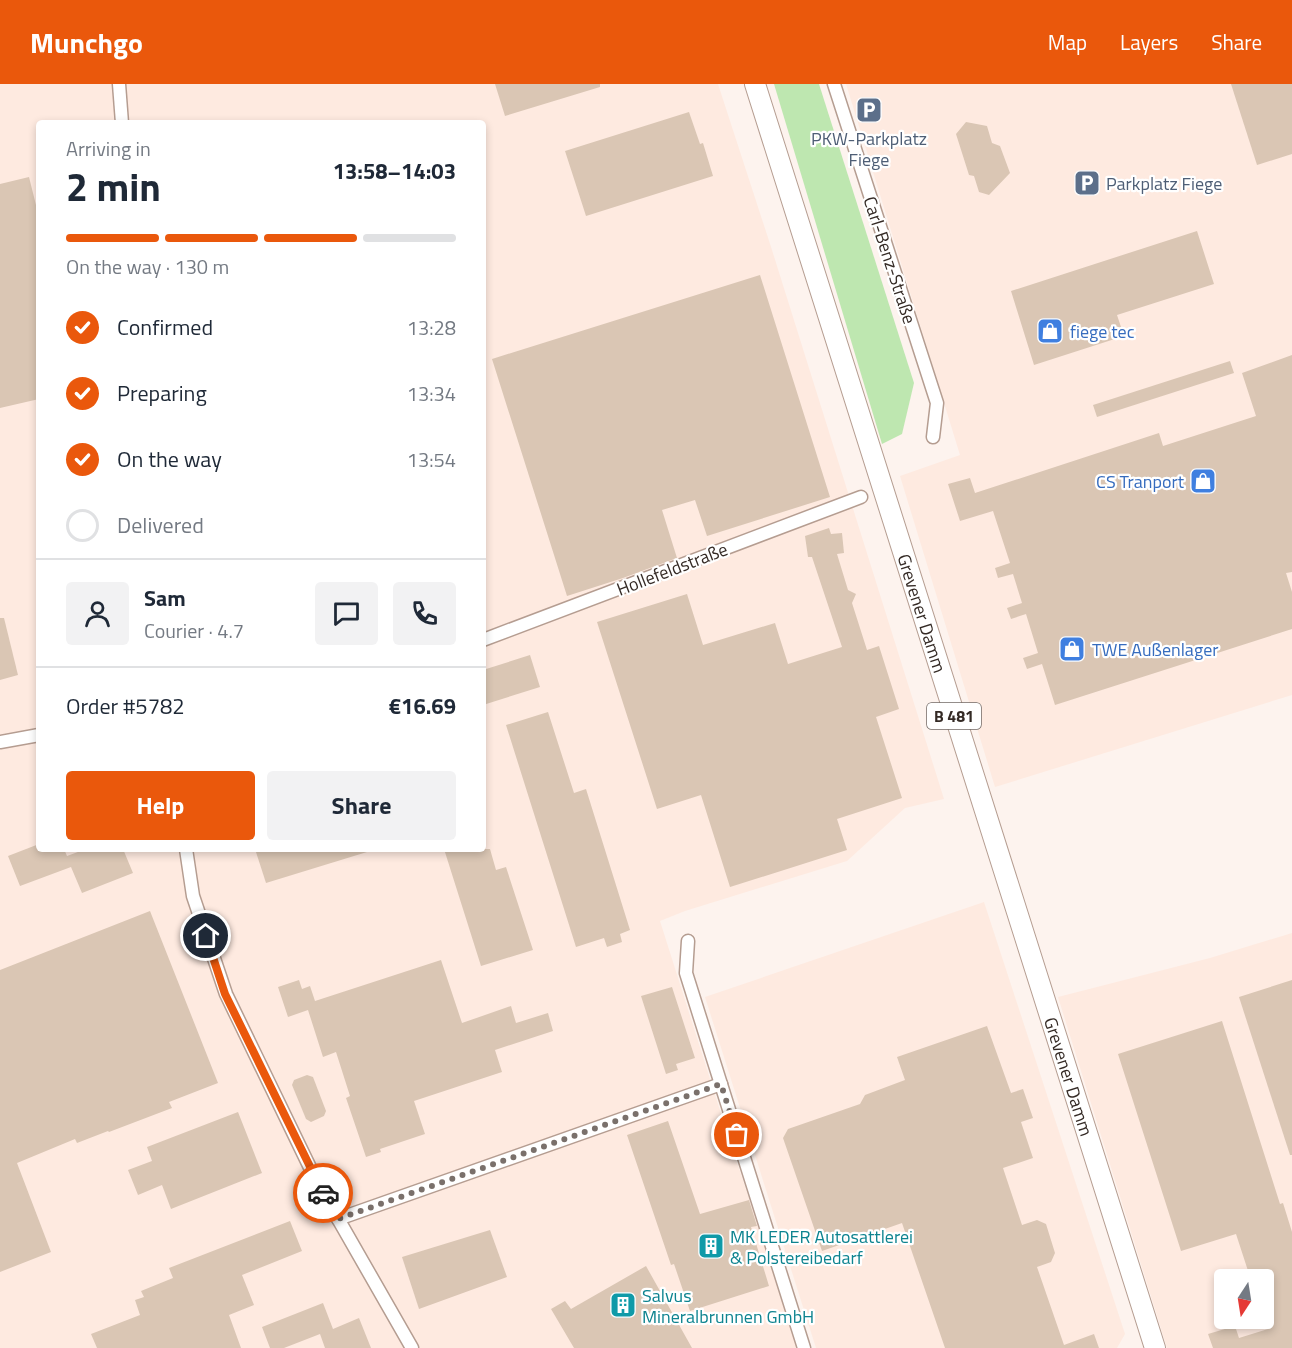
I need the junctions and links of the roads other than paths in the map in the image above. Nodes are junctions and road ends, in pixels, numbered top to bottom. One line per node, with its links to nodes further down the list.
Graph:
1 (119, 84): 4 (street)
2 (755, 84): 16 (main road, Grevener Damm / B 481)
3 (834, 84): 5 (street, Carl-Benz-Straße)
4 (122, 120)
5 (933, 437)
6 (861, 497): 7 (street, Hollefeldstraße)
7 (486, 639)
8 (36, 736): 9 (street)
9 (0, 742)
10 (186, 852): 13 (street)
11 (688, 942): 12 (street)
12 (721, 1084): 13 (street); 15 (street)
13 (338, 1219): 14 (street)
14 (412, 1348)
15 (804, 1348)
16 (1155, 1348)

